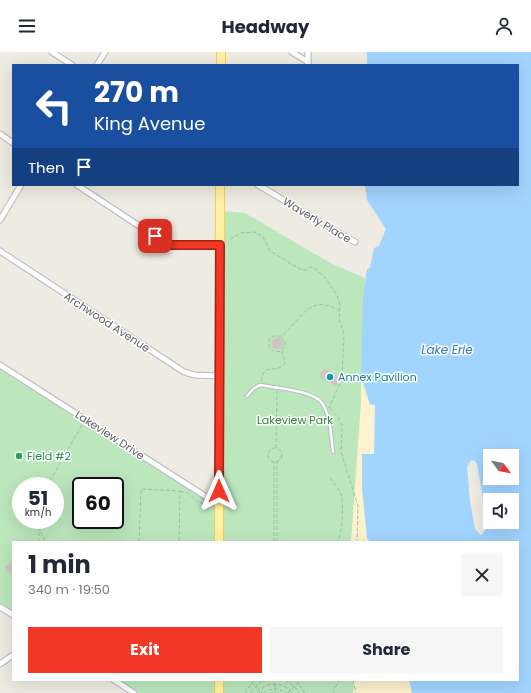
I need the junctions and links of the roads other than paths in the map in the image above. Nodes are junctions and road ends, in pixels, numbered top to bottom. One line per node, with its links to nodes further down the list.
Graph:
1 (52, 52): 7 (street)
2 (105, 52): 8 (street)
3 (221, 52): 9 (main road)
4 (292, 52): 6 (street)
5 (308, 52): 6 (street)
6 (308, 63)
7 (70, 64)
8 (98, 64)
9 (221, 64)
10 (0, 134): 11 (street)
11 (12, 142)
12 (21, 186): 16 (street)
13 (79, 186): 18 (street)
14 (220, 186): 18 (main road)
15 (260, 186): 17 (street, Waverly Place)
16 (0, 220)
17 (355, 242)
18 (220, 245): 21 (main road)
19 (0, 251): 21 (street, Archwood Avenue)
20 (0, 365): 24 (street, Lakeview Drive)
21 (220, 376): 24 (main road)
22 (247, 396): 23 (lane)
23 (333, 452)
24 (219, 505): 25 (main road)
25 (219, 541)
26 (0, 607): 27 (street)
27 (12, 614)
28 (12, 656): 29 (street)
29 (0, 664)
30 (116, 681): 32 (street)
31 (219, 681): 33 (main road)
32 (134, 693)
33 (219, 693)

